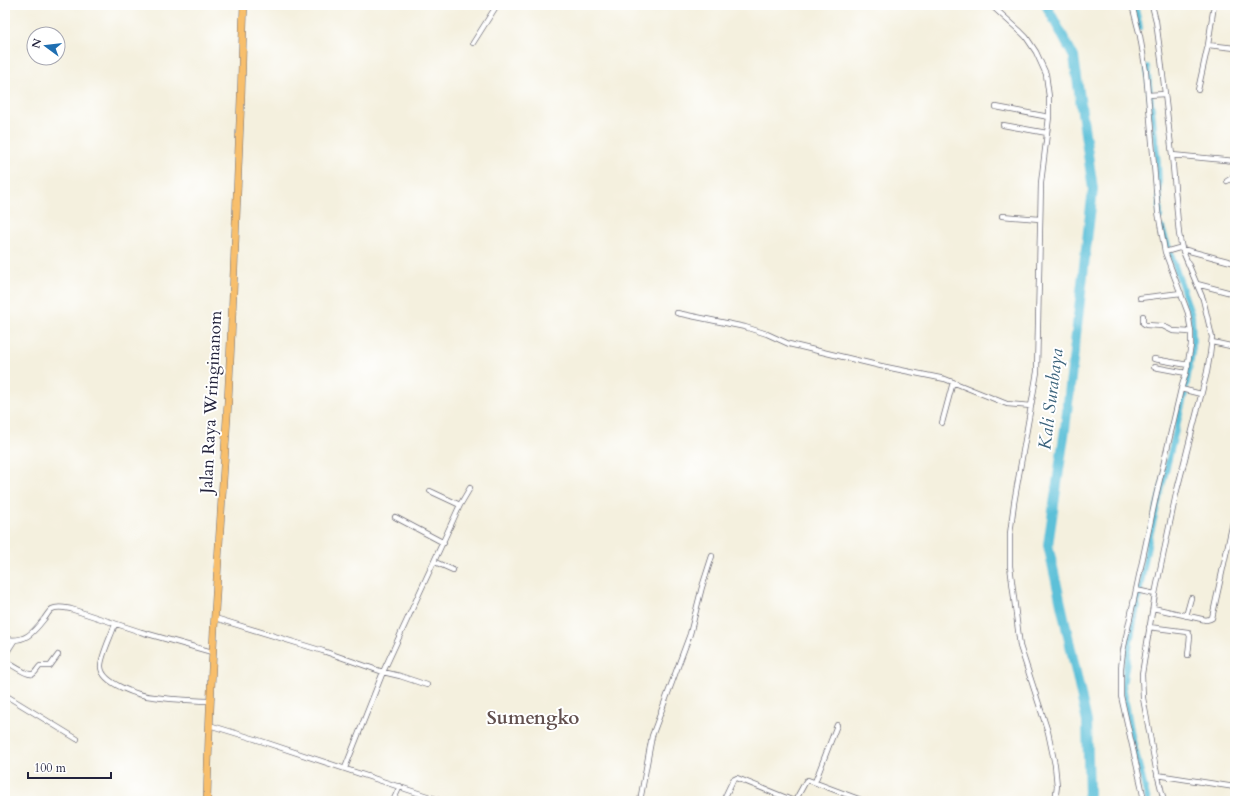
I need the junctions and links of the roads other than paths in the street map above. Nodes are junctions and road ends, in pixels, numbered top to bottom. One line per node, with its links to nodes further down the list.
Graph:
1 (244, 5): 60 (main road, Jalan Raya Wringinanom)
2 (498, 5): 9 (street)
3 (991, 5): 16 (street)
4 (1132, 5): 14 (street)
5 (1152, 5): 13 (street)
6 (1214, 5): 10 (street)
7 (1230, 5): 8 (street)
8 (1235, 6)
9 (473, 43)
10 (1208, 45): 11 (street); 12 (street)
11 (1235, 48)
12 (1198, 90)
13 (1164, 94): 14 (street); 19 (street)
14 (1149, 95): 26 (street)
15 (996, 107): 16 (street)
16 (1049, 117): 18 (street)
17 (1003, 125): 18 (street)
18 (1047, 133): 24 (street)
19 (1172, 155): 20 (street); 25 (street)
20 (1235, 161)
21 (1235, 173): 22 (street)
22 (1227, 181)
23 (1002, 216): 24 (street)
24 (1040, 219): 44 (street)
25 (1180, 249): 26 (street); 27 (street); 28 (street)
26 (1166, 252): 29 (street)
27 (1235, 263)
28 (1197, 284): 30 (street); 35 (street)
29 (1181, 293): 31 (street); 34 (street)
30 (1235, 294)
31 (1140, 298)
32 (677, 313): 41 (street)
33 (1143, 316): 34 (street)
34 (1191, 332): 38 (street)
35 (1212, 342): 36 (street); 43 (street)
36 (1235, 347)
37 (1154, 359): 38 (street)
38 (1188, 366): 40 (street)
39 (1154, 367): 40 (street)
40 (1186, 373): 42 (street)
41 (953, 382): 44 (street); 45 (street)
42 (1182, 389): 43 (street); 55 (street)
43 (1198, 394): 56 (street)
44 (1031, 406): 89 (street)
45 (942, 423)
46 (470, 488): 48 (street)
47 (430, 491): 48 (street)
48 (460, 506): 51 (street)
49 (1235, 513): 59 (street)
50 (395, 517): 51 (street)
51 (444, 543): 53 (street)
52 (712, 556): 85 (street)
53 (435, 562): 54 (street); 70 (street)
54 (453, 570)
55 (1137, 590): 56 (street); 90 (street)
56 (1152, 594): 58 (street)
57 (1191, 598): 59 (street)
58 (1153, 608): 59 (street); 62 (street)
59 (1186, 616)
60 (215, 618): 65 (main road, Jalan Raya Wringinanom); 70 (street)
61 (116, 624): 64 (street); 65 (street); 73 (street)
62 (1152, 628): 67 (street); 78 (street)
63 (5, 639): 64 (street)
64 (14, 641): 66 (street)
65 (212, 652): 73 (main road, Jalan Raya Wringinanom)
66 (5, 655)
67 (1188, 655)
68 (58, 656): 69 (street)
69 (5, 661)
70 (383, 672): 71 (street); 77 (street)
71 (427, 685)
72 (5, 695): 76 (street)
73 (210, 701): 74 (main road, Jalan Raya Wringinanom)
74 (209, 725): 77 (street); 82 (main road, Jalan Raya Wringinanom)
75 (837, 725): 79 (street)
76 (77, 740)
77 (345, 768): 80 (street)
78 (1157, 775): 81 (street); 91 (street)
79 (815, 782): 87 (street); 88 (street)
80 (400, 786): 83 (street); 84 (street)
81 (1235, 787)
82 (207, 801)
83 (393, 801)
84 (442, 801)
85 (640, 801)
86 (723, 801): 87 (street)
87 (794, 801)
88 (864, 801)
89 (1055, 801)
90 (1144, 801)
91 (1164, 801)

